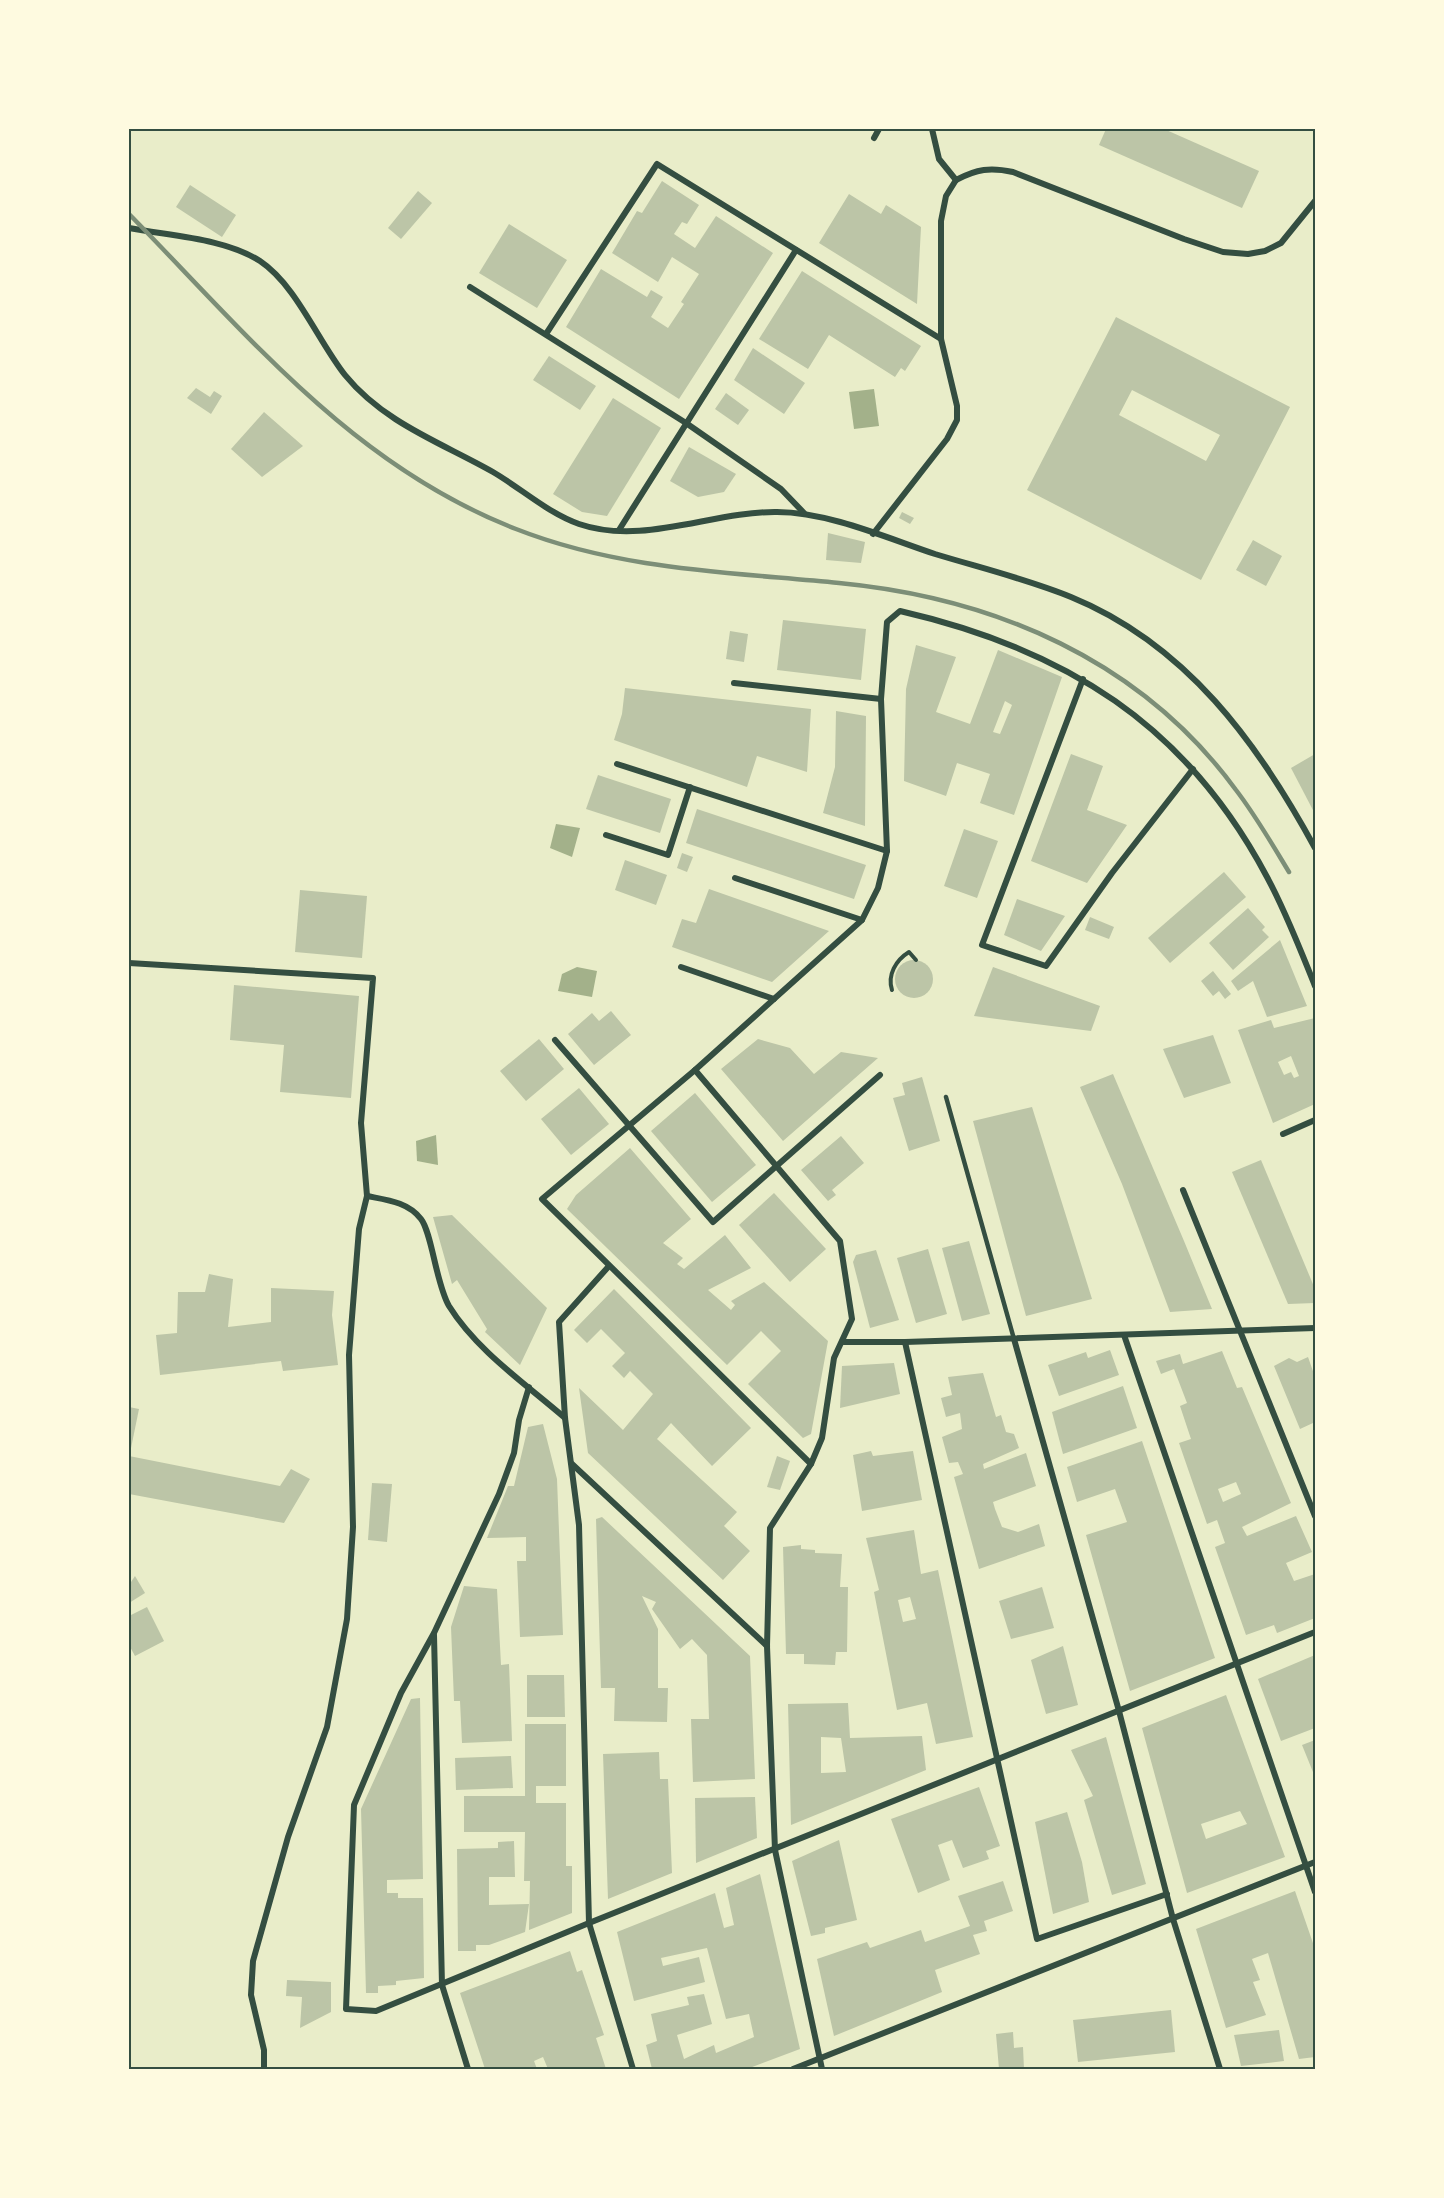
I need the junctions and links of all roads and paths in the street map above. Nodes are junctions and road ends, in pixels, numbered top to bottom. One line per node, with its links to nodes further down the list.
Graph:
1 (879, 129): 3 (street)
2 (932, 129): 4 (street)
3 (874, 138)
4 (956, 180): 5 (street); 10 (street)
5 (1315, 201)
6 (129, 228): 13 (street)
7 (796, 250): 9 (street); 10 (street); 11 (street)
8 (471, 287): 9 (street)
9 (546, 334): 11 (street)
10 (941, 339): 14 (street)
11 (686, 423): 12 (street); 13 (street)
12 (805, 513): 13 (street); 14 (street)
13 (619, 530)
14 (873, 534): 22 (street)
15 (1083, 679): 17 (street); 19 (street); 19 (street)
16 (734, 683): 17 (street)
17 (881, 699): 23 (street)
18 (617, 764): 20 (street)
19 (1193, 769): 29 (street)
20 (690, 788): 21 (street); 23 (street)
21 (606, 835)
22 (1315, 848)
23 (887, 851): 25 (street)
24 (735, 878): 25 (street)
25 (862, 920): 31 (street)
26 (916, 960): 30 (path)
27 (129, 963): 41 (street)
28 (681, 968): 31 (street)
29 (1315, 986)
30 (892, 990)
31 (774, 999): 33 (street)
32 (555, 1040): 37 (street)
33 (695, 1070): 37 (street); 39 (street)
34 (880, 1075): 39 (street)
35 (946, 1097): 46 (lane)
36 (1315, 1120): 38 (street)
37 (630, 1125): 39 (street); 42 (street)
38 (1283, 1134)
39 (777, 1168): 47 (street)
40 (1183, 1190): 44 (street)
41 (367, 1196): 49 (street); 69 (street)
42 (609, 1266): 50 (street); 52 (street)
43 (1315, 1328): 44 (street)
44 (1239, 1331): 45 (street); 53 (street)
45 (1124, 1335): 46 (street); 57 (street)
46 (1014, 1339): 48 (street); 58 (street)
47 (842, 1342): 48 (street); 52 (street)
48 (906, 1342): 59 (street)
49 (529, 1387): 50 (street); 55 (street)
50 (565, 1418): 51 (street)
51 (572, 1464): 56 (street); 66 (street)
52 (811, 1464): 56 (street)
53 (1315, 1516)
54 (1315, 1632): 57 (street)
55 (434, 1633): 67 (street); 67 (street)
56 (767, 1646): 60 (street)
57 (1237, 1664): 58 (street); 62 (street)
58 (1119, 1711): 59 (street); 64 (street)
59 (998, 1761): 60 (street); 64 (street)
60 (775, 1850): 66 (street); 68 (street)
61 (1315, 1862): 62 (street)
62 (1306, 1866): 63 (street); 65 (street)
63 (1315, 1892)
64 (1167, 1894): 65 (street)
65 (1173, 1919): 68 (street); 74 (street)
66 (589, 1923): 67 (street); 71 (street)
67 (442, 1984): 70 (street)
68 (820, 2059): 72 (street); 73 (street)
69 (264, 2069)
70 (468, 2069)
71 (633, 2069)
72 (793, 2069)
73 (822, 2069)
74 (1220, 2069)

